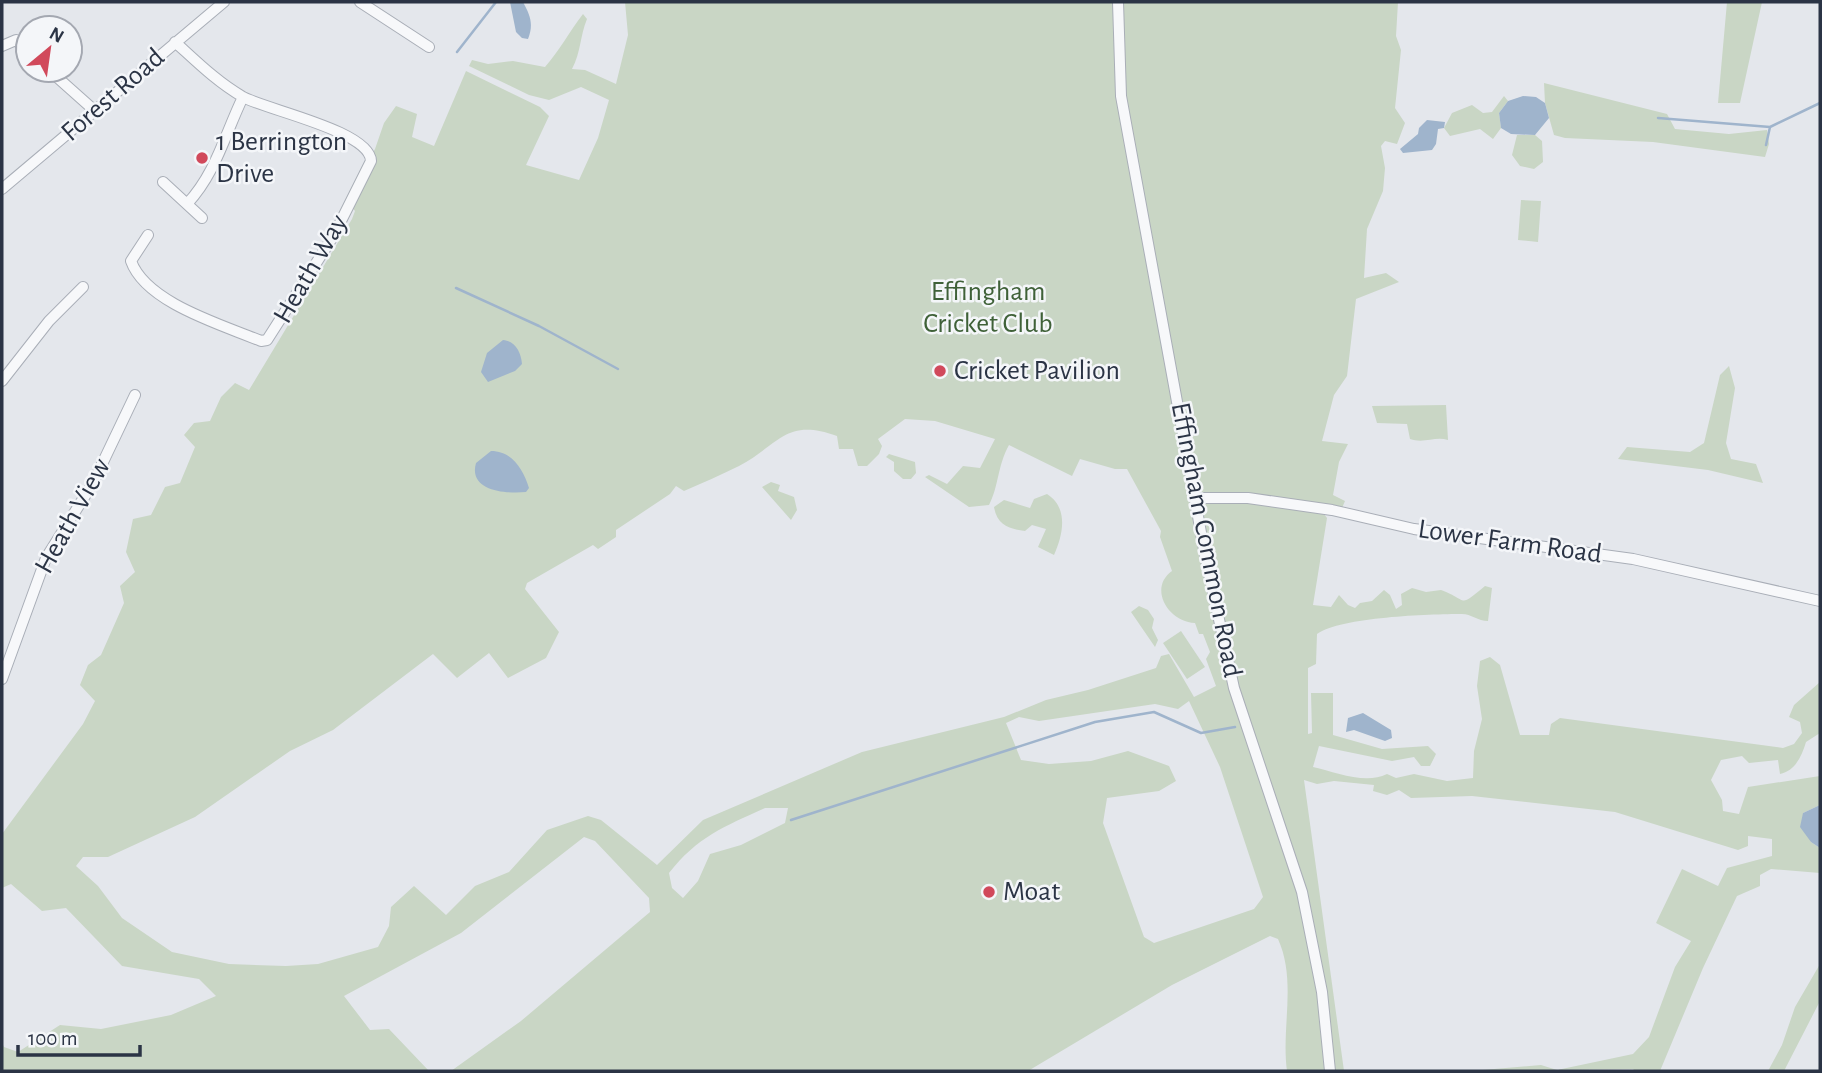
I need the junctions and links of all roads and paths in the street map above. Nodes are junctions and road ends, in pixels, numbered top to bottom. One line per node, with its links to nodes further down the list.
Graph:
1 (224, 2): 4 (street, Forest Road)
2 (360, 2): 5 (street)
3 (1118, 2): 17 (street, Effingham Common Road)
4 (175, 42): 7 (street, Heath Way); 8 (street, Forest Road)
5 (429, 47)
6 (65, 84): 8 (street)
7 (243, 97): 11 (street); 13 (street, Heath Way)
8 (95, 111): 10 (street, Forest Road)
9 (163, 182): 11 (street)
10 (2, 189)
11 (187, 204): 12 (street)
12 (201, 218)
13 (148, 236)
14 (83, 287): 15 (street)
15 (2, 381)
16 (135, 395): 19 (street, Heath View)
17 (1197, 498): 18 (street, Lower Farm Road); 20 (street, Effingham Common Road)
18 (1820, 601)
19 (2, 679)
20 (1329, 1071)

